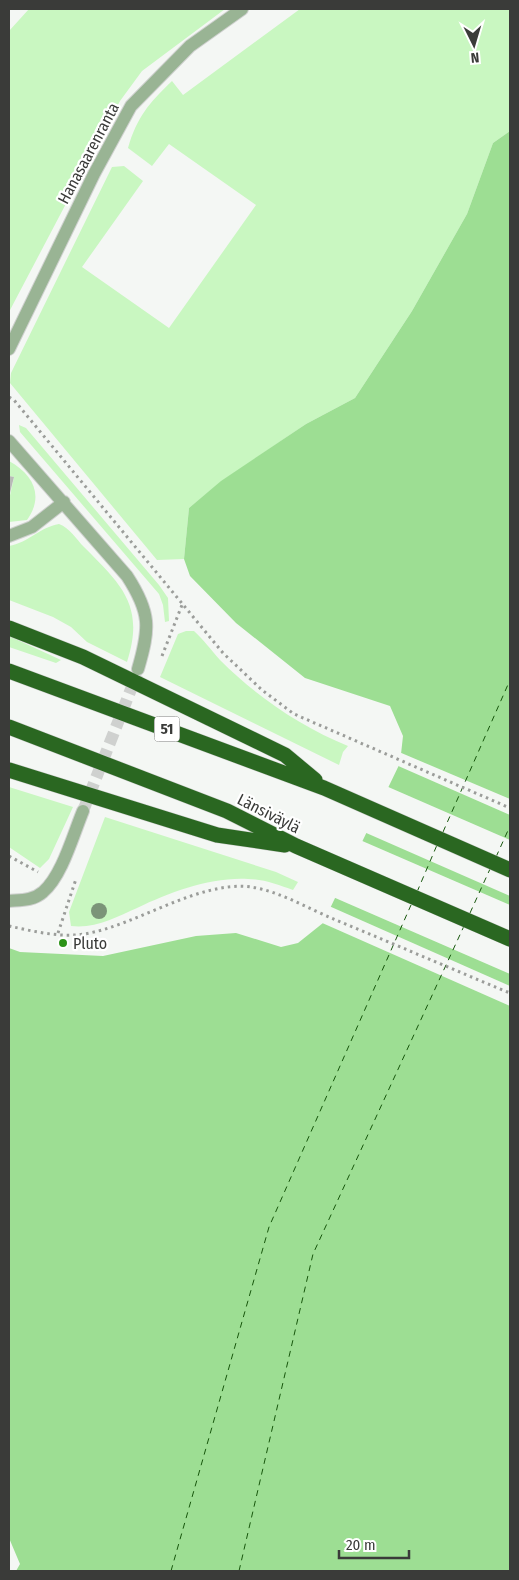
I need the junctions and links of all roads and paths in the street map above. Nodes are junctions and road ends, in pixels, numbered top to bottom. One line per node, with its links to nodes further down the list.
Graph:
1 (242, 9): 2 (street, Hanasaarenranta)
2 (9, 349)
3 (9, 397): 7 (path)
4 (9, 441): 5 (street)
5 (64, 502): 6 (street); 10 (street)
6 (9, 536)
7 (182, 605): 9 (path); 15 (path)
8 (9, 628): 14 (highway)
9 (161, 658)
10 (138, 669)
11 (9, 671): 14 (highway, 51)
12 (9, 726): 17 (highway, Länsiväylä)
13 (9, 770): 17 (highway)
14 (324, 788): 18 (highway, 51)
15 (510, 808)
16 (83, 811): 19 (street)
17 (296, 846): 21 (highway, Länsiväylä)
18 (510, 870)
19 (9, 900)
20 (9, 926): 22 (path)
21 (510, 939)
22 (510, 993)

